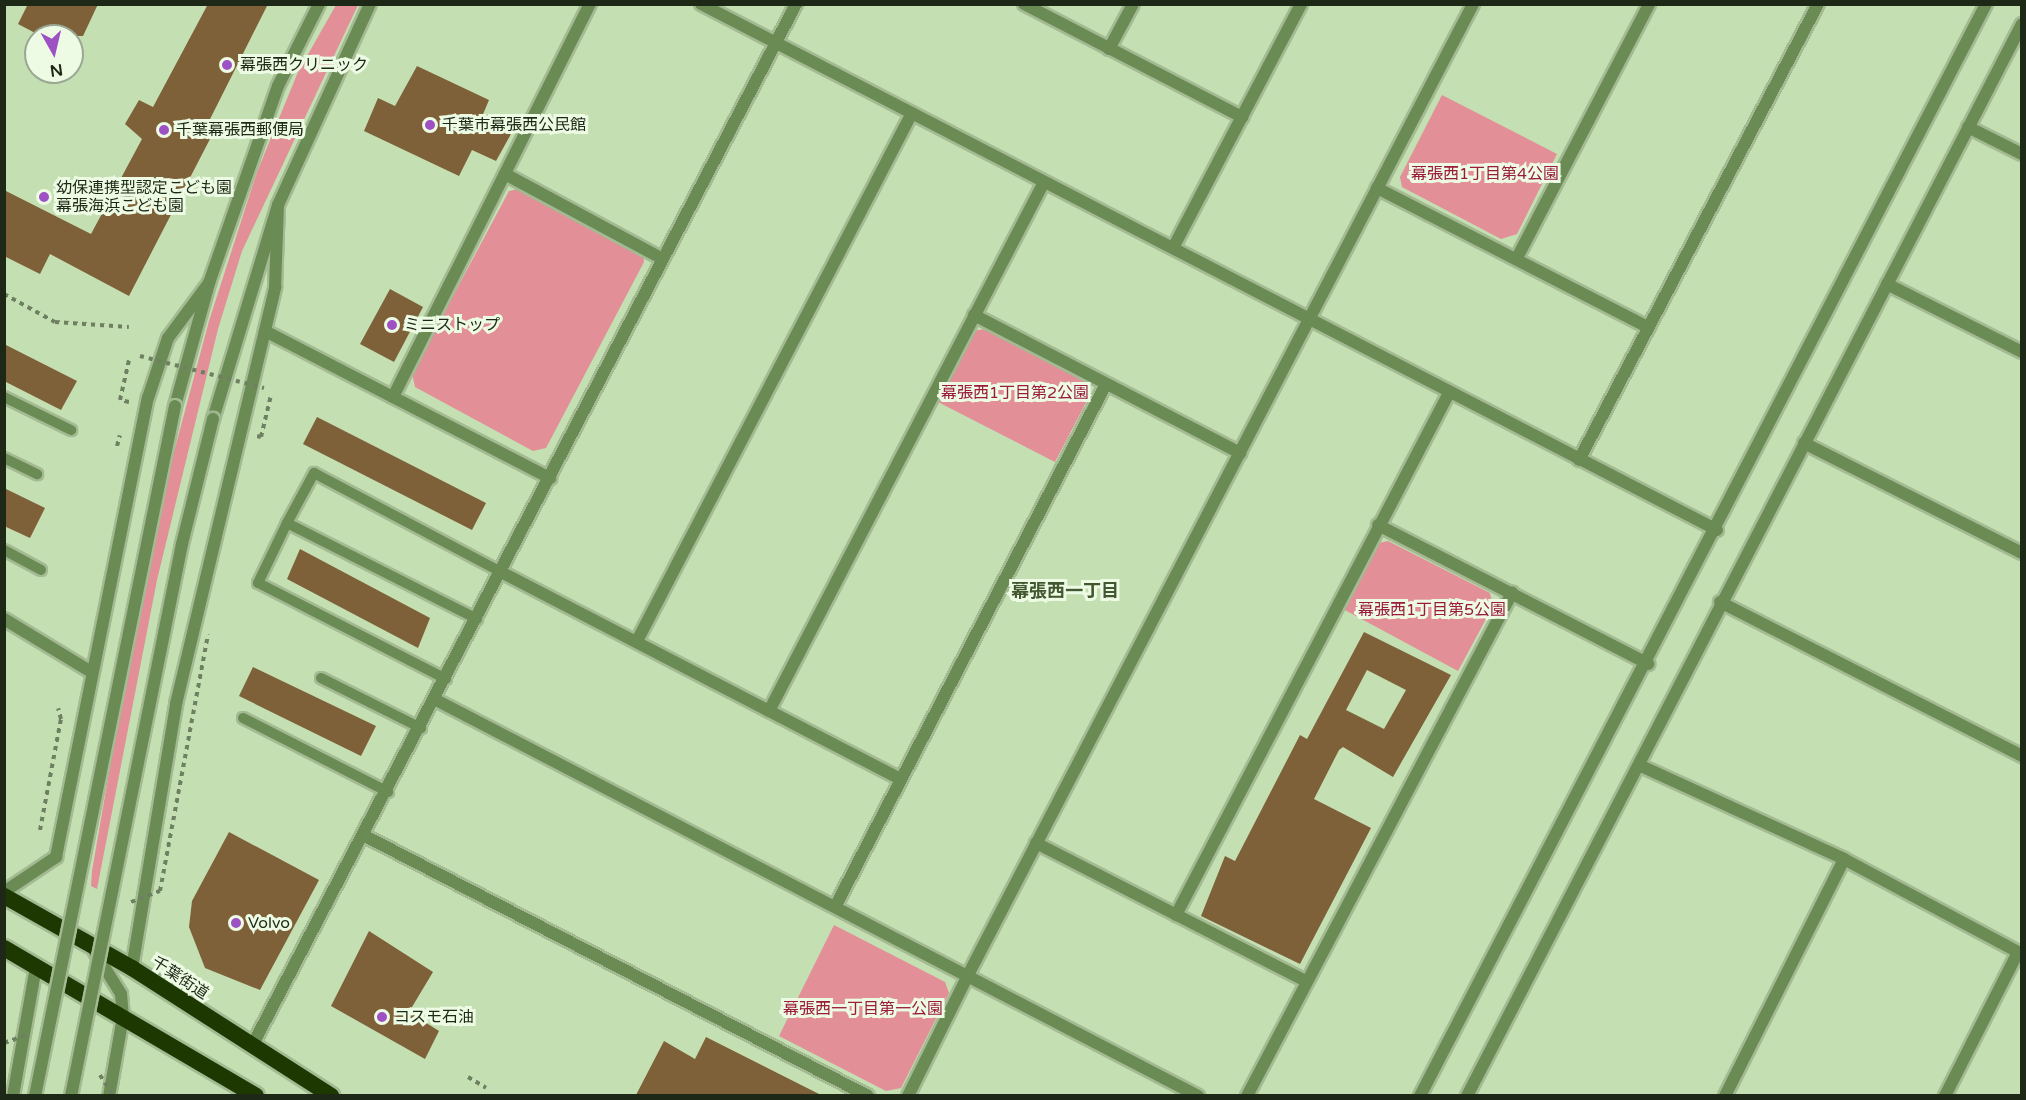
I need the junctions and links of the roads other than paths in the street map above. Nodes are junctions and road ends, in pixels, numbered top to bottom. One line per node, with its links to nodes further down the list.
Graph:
1 (319, 4): 27 (street)
2 (370, 4): 23 (street)
3 (590, 4): 20 (street)
4 (700, 4): 14 (street)
5 (795, 4): 14 (street)
6 (1024, 4): 15 (street)
7 (1133, 4): 15 (street)
8 (1301, 4): 17 (street)
9 (1473, 4): 22 (street)
10 (1649, 4): 25 (street)
11 (1818, 4): 31 (street)
12 (1985, 5): 47 (street)
13 (2022, 24): 18 (street)
14 (776, 43): 16 (street); 26 (street)
15 (1109, 49): 17 (street)
16 (912, 113): 21 (street); 56 (street)
17 (1242, 117): 24 (street)
18 (1968, 127): 19 (street); 28 (street)
19 (2022, 154)
20 (505, 174): 26 (street); 37 (street)
21 (1044, 183): 24 (street); 29 (street)
22 (1377, 188): 25 (street); 30 (street)
23 (278, 205): 32 (street); 86 (street, bridge)
24 (1173, 248): 30 (street)
25 (1517, 258): 31 (street)
26 (663, 259): 44 (street)
27 (209, 283): 58 (street); 85 (street, bridge)
28 (1887, 284): 33 (street); 39 (street)
29 (974, 315): 34 (street); 62 (street)
30 (1310, 319): 35 (street); 40 (street)
31 (1648, 327): 42 (street)
32 (265, 331): 37 (street); 79 (street)
33 (2022, 352)
34 (1106, 384): 40 (street); 67 (street)
35 (1449, 393): 42 (street); 46 (street)
36 (4, 397): 38 (lane)
37 (393, 397): 44 (street)
38 (71, 430)
39 (1804, 443): 49 (street); 53 (street)
40 (1240, 453): 70 (street)
41 (4, 458): 43 (lane)
42 (1579, 460): 47 (street)
43 (37, 474)
44 (550, 478): 51 (street)
45 (287, 523): 51 (lane); 55 (lane); 60 (lane)
46 (1378, 525): 52 (street); 74 (street)
47 (1717, 530): 57 (street)
48 (4, 550): 50 (lane)
49 (2022, 552)
50 (42, 570)
51 (501, 572): 55 (street); 56 (street)
52 (1512, 593): 57 (street); 81 (street)
53 (1720, 602): 65 (street); 66 (street)
54 (4, 619): 58 (street)
55 (477, 619): 60 (street)
56 (637, 641): 62 (street)
57 (1648, 664): 94 (street)
58 (90, 671): 72 (street)
59 (321, 678): 64 (lane)
60 (446, 679): 61 (street)
61 (436, 700): 64 (street); 73 (street)
62 (769, 711): 67 (street)
63 (243, 718): 68 (lane)
64 (421, 728): 68 (street)
65 (2022, 756)
66 (1641, 766): 71 (street); 95 (street)
67 (900, 779): 73 (street)
68 (388, 792): 69 (street)
69 (365, 836): 83 (street); 90 (street)
70 (1036, 843): 74 (street); 80 (street)
71 (1844, 859): 77 (street); 96 (street)
72 (4, 894): 75 (highway, 千葉街道)
73 (835, 907): 80 (street)
74 (1176, 915): 81 (street)
75 (89, 944): 79 (highway, 千葉街道); 82 (street)
76 (4, 948): 78 (highway)
77 (2020, 953): 97 (street)
78 (36, 967): 82 (highway); 84 (street)
79 (132, 968): 83 (highway, 千葉街道)
80 (967, 977): 91 (street); 92 (street)
81 (1306, 981): 93 (street)
82 (123, 1017): 87 (street); 88 (highway)
83 (252, 1046): 89 (highway, 千葉街道)
84 (13, 1095)
85 (35, 1095)
86 (71, 1095)
87 (111, 1095)
88 (256, 1095)
89 (332, 1095)
90 (868, 1095)
91 (908, 1095)
92 (1198, 1095)
93 (1247, 1095)
94 (1420, 1095)
95 (1467, 1095)
96 (1725, 1095)
97 (1945, 1095)

